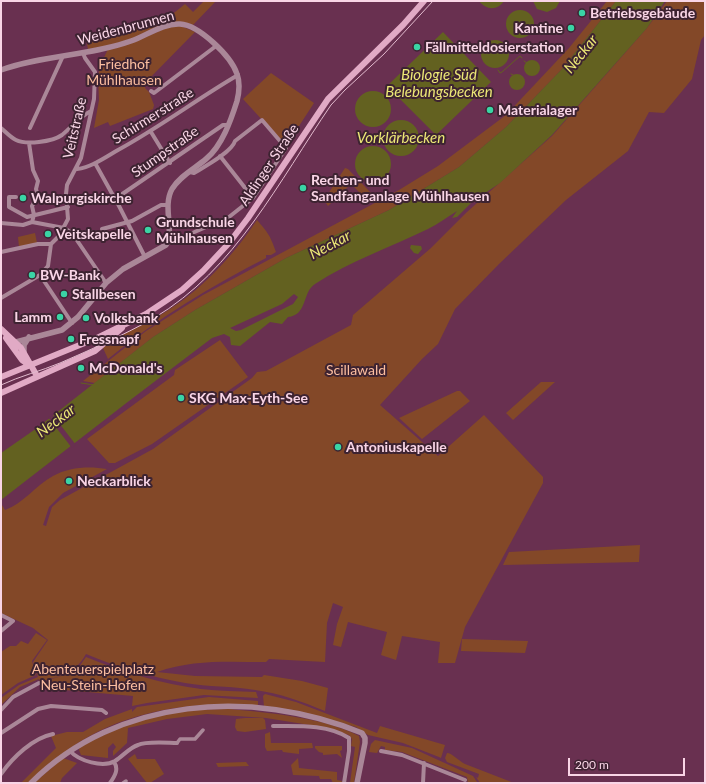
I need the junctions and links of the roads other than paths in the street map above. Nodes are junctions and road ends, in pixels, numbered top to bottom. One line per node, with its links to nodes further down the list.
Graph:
1 (424, 1): 39 (main road, Aldinger Straße)
2 (216, 46): 3 (street, Weidenbrunnen); 6 (street, Weidenbrunnen); 7 (street)
3 (83, 53): 4 (street, Weidenbrunnen); 8 (street, Veitstraße)
4 (63, 56): 5 (street, Weidenbrunnen); 11 (street)
5 (1, 70)
6 (238, 75): 9 (street); 12 (street, Schirmerstraße)
7 (151, 91)
8 (91, 111): 13 (street); 17 (street, Veitstraße)
9 (227, 125): 16 (street, Stumpstraße); 18 (street)
10 (1, 128): 13 (street)
11 (30, 128)
12 (151, 132): 15 (street, Schirmerstraße); 16 (street)
13 (29, 143): 24 (street)
14 (220, 156): 18 (street); 20 (street, Aldinger Straße); 20 (street, Aldinger Straße)
15 (95, 163): 17 (street, Schirmerstraße); 21 (street)
16 (170, 163): 21 (street, Stumpstraße)
17 (77, 169): 23 (street, Veitstraße)
18 (190, 172): 22 (street)
19 (16, 197): 24 (street)
20 (253, 198): 32 (street, Aldinger Straße)
21 (116, 200): 25 (street)
22 (167, 205): 25 (street); 32 (street)
23 (68, 207): 24 (street); 28 (street, Veitstraße)
24 (34, 215): 26 (street)
25 (127, 221): 29 (street); 35 (street)
26 (32, 222): 27 (street); 28 (street)
27 (1, 224)
28 (64, 228): 31 (street); 33 (street, Veitstraße)
29 (102, 229)
30 (94, 232): 31 (street)
31 (72, 233): 37 (street)
32 (168, 242): 35 (street, Aldinger Straße)
33 (51, 244): 34 (street); 36 (street)
34 (1, 252)
35 (145, 257): 37 (street, Aldinger Straße)
36 (40, 275): 38 (street); 40 (street)
37 (106, 283): 40 (street, Aldinger Straße)
38 (1, 298)
39 (130, 322): 47 (main road, Aldinger Straße); 49 (main road, Aldinger Straße)
40 (72, 323): 43 (street, Aldinger Straße)
41 (1, 329): 44 (main road)
42 (1, 334): 44 (main road)
43 (29, 337): 44 (street, Aldinger Straße); 45 (street)
44 (13, 342): 45 (main road); 46 (main road)
45 (24, 353): 47 (main road)
46 (22, 360): 47 (main road); 48 (main road)
47 (29, 365): 48 (main road, Aldinger Straße); 49 (main road)
48 (17, 369): 50 (main road, Aldinger Straße)
49 (37, 376): 51 (main road, Aldinger Straße)
50 (1, 377)
51 (1, 393)
52 (1, 615): 53 (street)
53 (1, 630)
54 (39, 683): 55 (street)
55 (1, 710)
56 (106, 713): 59 (street)
57 (273, 726): 70 (street)
58 (203, 730): 61 (street)
59 (1, 733)
60 (53, 734): 66 (street)
61 (178, 743): 64 (street)
62 (70, 750): 64 (street); 68 (street); 71 (street)
63 (381, 751): 65 (street)
64 (114, 762): 69 (street)
65 (424, 763): 67 (street); 72 (street)
66 (1, 774)
67 (465, 780)
68 (31, 783)
69 (110, 783)
70 (344, 783)
71 (357, 783)
72 (423, 783)

